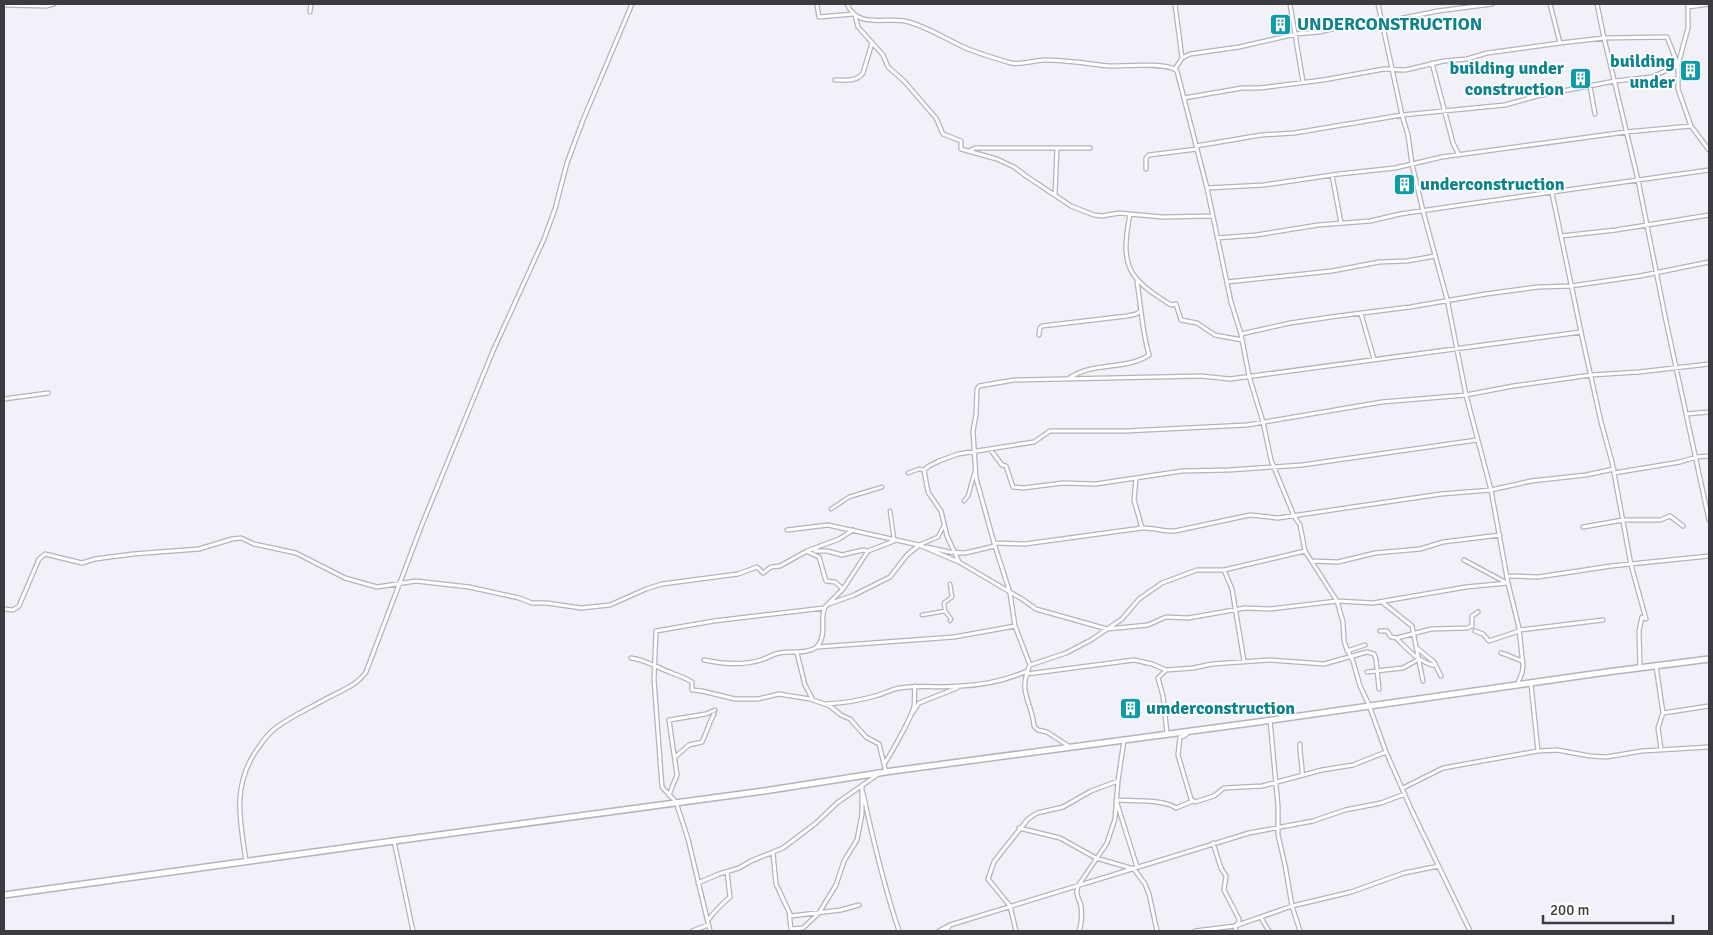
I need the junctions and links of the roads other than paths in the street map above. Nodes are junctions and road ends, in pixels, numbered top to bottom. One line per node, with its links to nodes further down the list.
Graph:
1 (54, 4): 12 (street)
2 (311, 4): 15 (street)
3 (632, 4): 127 (street)
4 (847, 4): 16 (street)
5 (1175, 4): 22 (street)
6 (1290, 4): 18 (street)
7 (1378, 4): 17 (street)
8 (1492, 4): 17 (street)
9 (1550, 4): 21 (street)
10 (1597, 4): 19 (street)
11 (1709, 4): 14 (street)
12 (4, 5)
13 (817, 5): 16 (street)
14 (1688, 5): 24 (street)
15 (310, 12)
16 (854, 15): 20 (street); 25 (street)
17 (1383, 22): 18 (street); 26 (street)
18 (1296, 34): 22 (street); 29 (street)
19 (1604, 38): 21 (street); 24 (street); 28 (street)
20 (872, 43): 27 (street); 41 (street)
21 (1560, 43): 23 (street)
22 (1182, 58): 25 (street)
23 (1432, 63): 26 (street); 32 (street)
24 (1678, 65): 28 (street); 35 (street)
25 (1176, 69): 31 (street)
26 (1393, 69): 29 (street); 34 (street)
27 (835, 80)
28 (1615, 81): 30 (street); 36 (street)
29 (1303, 82): 31 (street)
30 (1590, 86): 32 (street); 33 (street)
31 (1184, 98): 37 (street)
32 (1445, 111): 34 (street); 42 (street)
33 (1595, 114)
34 (1402, 115): 37 (street); 43 (street)
35 (1690, 126): 36 (street); 40 (street)
36 (1626, 132): 42 (street); 47 (street)
37 (1197, 147): 44 (street); 48 (street)
38 (1057, 148): 39 (street); 41 (street); 50 (street)
39 (1090, 148)
40 (1709, 150)
41 (969, 151): 50 (street)
42 (1459, 155): 43 (street)
43 (1412, 164): 46 (street); 51 (street)
44 (1146, 169)
45 (1709, 170): 47 (street)
46 (1332, 174): 48 (street); 55 (street)
47 (1638, 180): 49 (street); 56 (street)
48 (1207, 188): 54 (street)
49 (1552, 193): 51 (street); 57 (street)
50 (1055, 196): 52 (street)
51 (1423, 211): 55 (street); 59 (street)
52 (1130, 214): 54 (street); 62 (street)
53 (1709, 215): 56 (street)
54 (1212, 216): 58 (street)
55 (1341, 223): 58 (street)
56 (1647, 225): 57 (street); 61 (street)
57 (1561, 236): 64 (street)
58 (1217, 238): 63 (street)
59 (1435, 256): 63 (street); 65 (street)
60 (1709, 262): 61 (street)
61 (1658, 273): 64 (street); 75 (street)
62 (1137, 281): 66 (street); 71 (street)
63 (1227, 282): 69 (street)
64 (1571, 286): 65 (street); 68 (street)
65 (1447, 299): 67 (street); 72 (street)
66 (1142, 310): 70 (street); 78 (street)
67 (1362, 314): 69 (street); 73 (street)
68 (1581, 332): 72 (street); 76 (street)
69 (1241, 334): 71 (street)
70 (1039, 335)
71 (1242, 340): 77 (street)
72 (1456, 350): 73 (street); 80 (street)
73 (1374, 359): 77 (street)
74 (1709, 364): 75 (street)
75 (1677, 368): 76 (street); 83 (street)
76 (1590, 375): 80 (street); 93 (street)
77 (1249, 376): 78 (street); 84 (street)
78 (1068, 379): 87 (street)
79 (48, 393): 81 (street)
80 (1466, 395): 84 (street); 85 (street)
81 (4, 399)
82 (1709, 412): 83 (street)
83 (1686, 414): 89 (street)
84 (1263, 422): 86 (street); 90 (street)
85 (1477, 440): 90 (street); 97 (street)
86 (990, 449): 87 (street); 95 (street)
87 (973, 452): 91 (street); 92 (street)
88 (1709, 456): 89 (street)
89 (1696, 457): 93 (street); 103 (street)
90 (1274, 466): 95 (street); 101 (street)
91 (924, 470): 94 (street); 104 (street)
92 (975, 470): 98 (street); 112 (street)
93 (1614, 471): 97 (street); 102 (street)
94 (908, 473)
95 (1136, 479): 107 (street)
96 (882, 487): 99 (street)
97 (1492, 490): 101 (street); 110 (street)
98 (964, 501)
99 (831, 509)
100 (890, 511): 111 (street)
101 (1294, 516): 107 (street); 117 (street)
102 (1623, 520): 105 (street); 106 (street); 123 (street)
103 (1709, 520)
104 (944, 525): 113 (street); 118 (street)
105 (1683, 526)
106 (1583, 527)
107 (1142, 528): 112 (street)
108 (787, 530): 109 (street)
109 (853, 530): 111 (street); 114 (street)
110 (1500, 535): 121 (street); 125 (street)
111 (894, 541): 113 (street); 116 (street)
112 (995, 545): 118 (street); 130 (street)
113 (918, 546): 118 (street); 122 (street); 133 (street)
114 (812, 550): 115 (street); 116 (street)
115 (807, 551): 127 (street); 129 (street)
116 (868, 551): 129 (street)
117 (1305, 551): 121 (street); 124 (street)
118 (955, 553): 122 (street)
119 (1709, 556): 123 (street)
120 (1464, 560): 126 (street)
121 (1312, 561): 131 (street)
122 (959, 562): 130 (street)
123 (1632, 565): 125 (street); 165 (street)
124 (1224, 570): 135 (street); 142 (street)
125 (1507, 576): 126 (street)
126 (1508, 583): 132 (street); 143 (street)
127 (400, 584): 134 (street); 213 (street)
128 (950, 584): 136 (street)
129 (843, 589): 133 (street)
130 (1010, 593): 141 (street); 142 (street)
131 (1337, 601): 132 (street); 135 (street); 151 (street)
132 (1381, 601): 146 (street)
133 (826, 607): 149 (street); 162 (street)
134 (4, 609)
135 (1236, 610): 142 (street); 158 (street)
136 (945, 611): 138 (street); 140 (street)
137 (1478, 612): 146 (street)
138 (922, 615)
139 (1603, 620): 143 (street)
140 (950, 621)
141 (1015, 626): 149 (street); 161 (street)
142 (1108, 629): 161 (street)
143 (1519, 630): 145 (street); 160 (street)
144 (1380, 631): 147 (street)
145 (1475, 631)
146 (1414, 633): 147 (street); 150 (street)
147 (1397, 638): 159 (street)
148 (1365, 645): 151 (street)
149 (817, 647): 152 (street)
150 (1417, 648): 159 (street); 163 (street)
151 (1347, 651): 154 (street)
152 (797, 653): 157 (street); 177 (street)
153 (1502, 653): 160 (street)
154 (1350, 656): 158 (street); 167 (street); 179 (street)
155 (631, 658): 162 (street)
156 (1709, 659): 164 (main road)
157 (704, 660)
158 (1244, 660): 166 (street)
159 (1419, 660): 163 (street); 167 (street); 171 (street)
160 (1523, 661): 173 (street)
161 (1030, 665): 168 (street)
162 (654, 666): 177 (street); 203 (street)
163 (1436, 666): 170 (street)
164 (1656, 666): 165 (main road); 181 (street)
165 (1640, 668): 172 (main road)
166 (1166, 670): 168 (street); 185 (street)
167 (1377, 671): 169 (street); 176 (street)
168 (1028, 672): 175 (street); 188 (street)
169 (1367, 672)
170 (1441, 676)
171 (1423, 681)
172 (1530, 683): 173 (main road); 192 (street)
173 (1517, 685): 179 (main road)
174 (914, 686): 175 (street); 178 (street); 182 (street)
175 (959, 686): 182 (street)
176 (1379, 689)
177 (814, 700): 178 (street)
178 (824, 704): 194 (street)
179 (1369, 705): 183 (main road); 191 (street)
180 (1709, 706): 181 (street)
181 (1663, 713): 190 (street)
182 (908, 719): 194 (street)
183 (1270, 719): 184 (main road); 199 (street)
184 (1192, 730): 185 (main road); 205 (street)
185 (1166, 733): 186 (main road)
186 (1124, 739): 188 (main road); 198 (street)
187 (1300, 744): 197 (street)
188 (1070, 747): 195 (main road)
189 (1709, 747): 190 (street)
190 (1661, 749): 192 (street)
191 (1386, 752): 197 (street); 201 (street)
192 (1538, 752): 201 (street)
193 (674, 758): 193 (street); 203 (street)
194 (884, 764): 195 (street)
195 (886, 772): 196 (main road)
196 (879, 773): 200 (street); 206 (main road)
197 (1302, 775): 199 (street)
198 (1118, 781): 204 (street); 207 (street)
199 (1276, 783): 205 (street); 208 (street)
200 (862, 785): 211 (street); 224 (street); 233 (street)
201 (1403, 788): 202 (street)
202 (1405, 794): 208 (street); 214 (street)
203 (669, 795): 206 (street)
204 (1116, 800): 205 (street); 212 (street); 215 (street)
205 (1193, 801)
206 (676, 802): 209 (main road); 217 (street)
207 (1019, 828): 212 (street); 221 (street)
208 (1278, 828): 210 (street); 222 (street)
209 (394, 840): 213 (main road); 230 (street)
210 (1213, 843): 215 (street); 228 (street)
211 (773, 853): 216 (street); 223 (street)
212 (1096, 858): 215 (street); 218 (street)
213 (246, 861): 219 (main road)
214 (1438, 866): 222 (street); 244 (street)
215 (1136, 868): 218 (street); 238 (street)
216 (727, 872): 217 (street); 226 (street)
217 (698, 883): 226 (street)
218 (1078, 886): 221 (street); 237 (street)
219 (4, 895)
220 (859, 905): 224 (street)
221 (1010, 906): 227 (street); 236 (street)
222 (1292, 906): 225 (street); 243 (street)
223 (789, 912): 224 (street); 229 (street)
224 (819, 913): 229 (street)
225 (1261, 918): 228 (street); 242 (street)
226 (708, 922): 231 (street); 232 (street)
227 (950, 925): 234 (street); 235 (street)
228 (1235, 926): 240 (street); 241 (street)
229 (792, 930)
230 (413, 931)
231 (692, 931)
232 (710, 931)
233 (899, 931)
234 (939, 931)
235 (946, 931)
236 (1016, 931)
237 (1079, 931)
238 (1157, 931)
239 (1195, 931): 240 (street)
240 (1213, 931)
241 (1236, 931)
242 (1269, 931)
243 (1300, 931)
244 (1470, 931)

